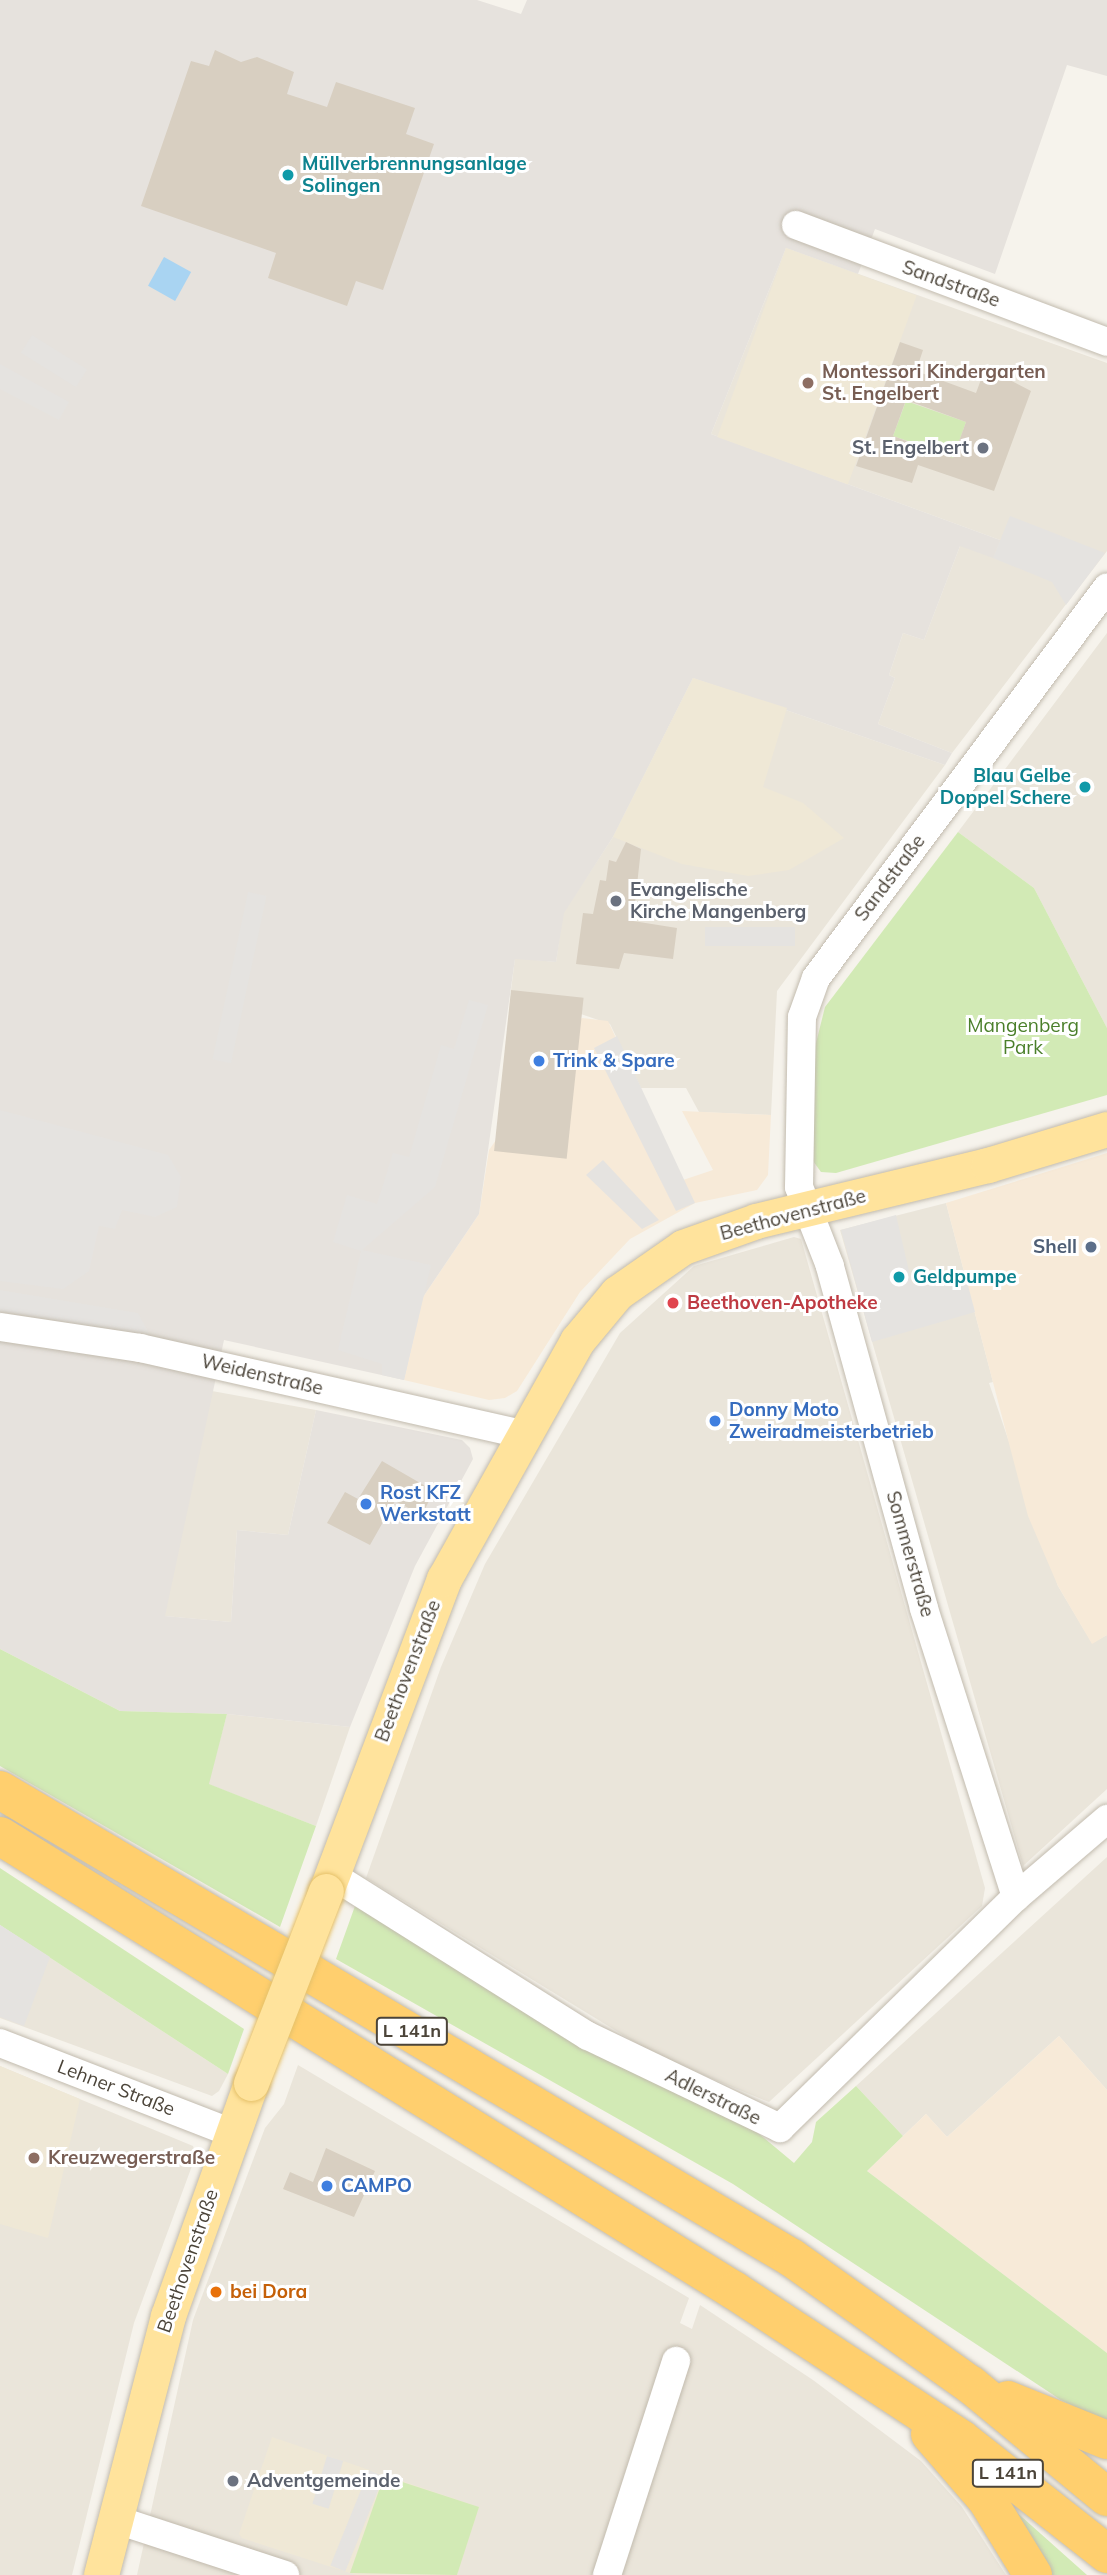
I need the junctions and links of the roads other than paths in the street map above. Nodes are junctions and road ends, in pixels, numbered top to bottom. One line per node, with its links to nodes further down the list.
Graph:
1 (796, 225): 2 (street, Sandstraße)
2 (1107, 342)
3 (1107, 588): 5 (street, Sandstraße)
4 (1107, 1129): 5 (main road, Beethovenstraße)
5 (804, 1198): 7 (main road, Beethovenstraße); 12 (street, Sommerstraße)
6 (0, 1327): 7 (street, Weidenstraße)
7 (522, 1434): 11 (main road, Beethovenstraße)
8 (0, 1790): 16 (highway, L 141n)
9 (1107, 1819): 12 (street, Adlerstraße)
10 (0, 1836): 17 (highway, L 141n)
11 (329, 1883): 12 (street, Adlerstraße); 14 (main road, Beethovenstraße, bridge)
12 (1016, 1898)
13 (0, 2042): 14 (street, Lehner Straße)
14 (232, 2133): 20 (main road, Beethovenstraße)
15 (676, 2361): 24 (street)
16 (971, 2385): 18 (highway); 19 (highway, L 141n)
17 (902, 2400): 21 (highway, L 141n); 25 (highway)
18 (1107, 2440)
19 (1107, 2497)
20 (114, 2519): 22 (main road, Beethovenstraße); 23 (street)
21 (1107, 2554)
22 (101, 2575)
23 (285, 2575)
24 (607, 2575)
25 (1032, 2575)

